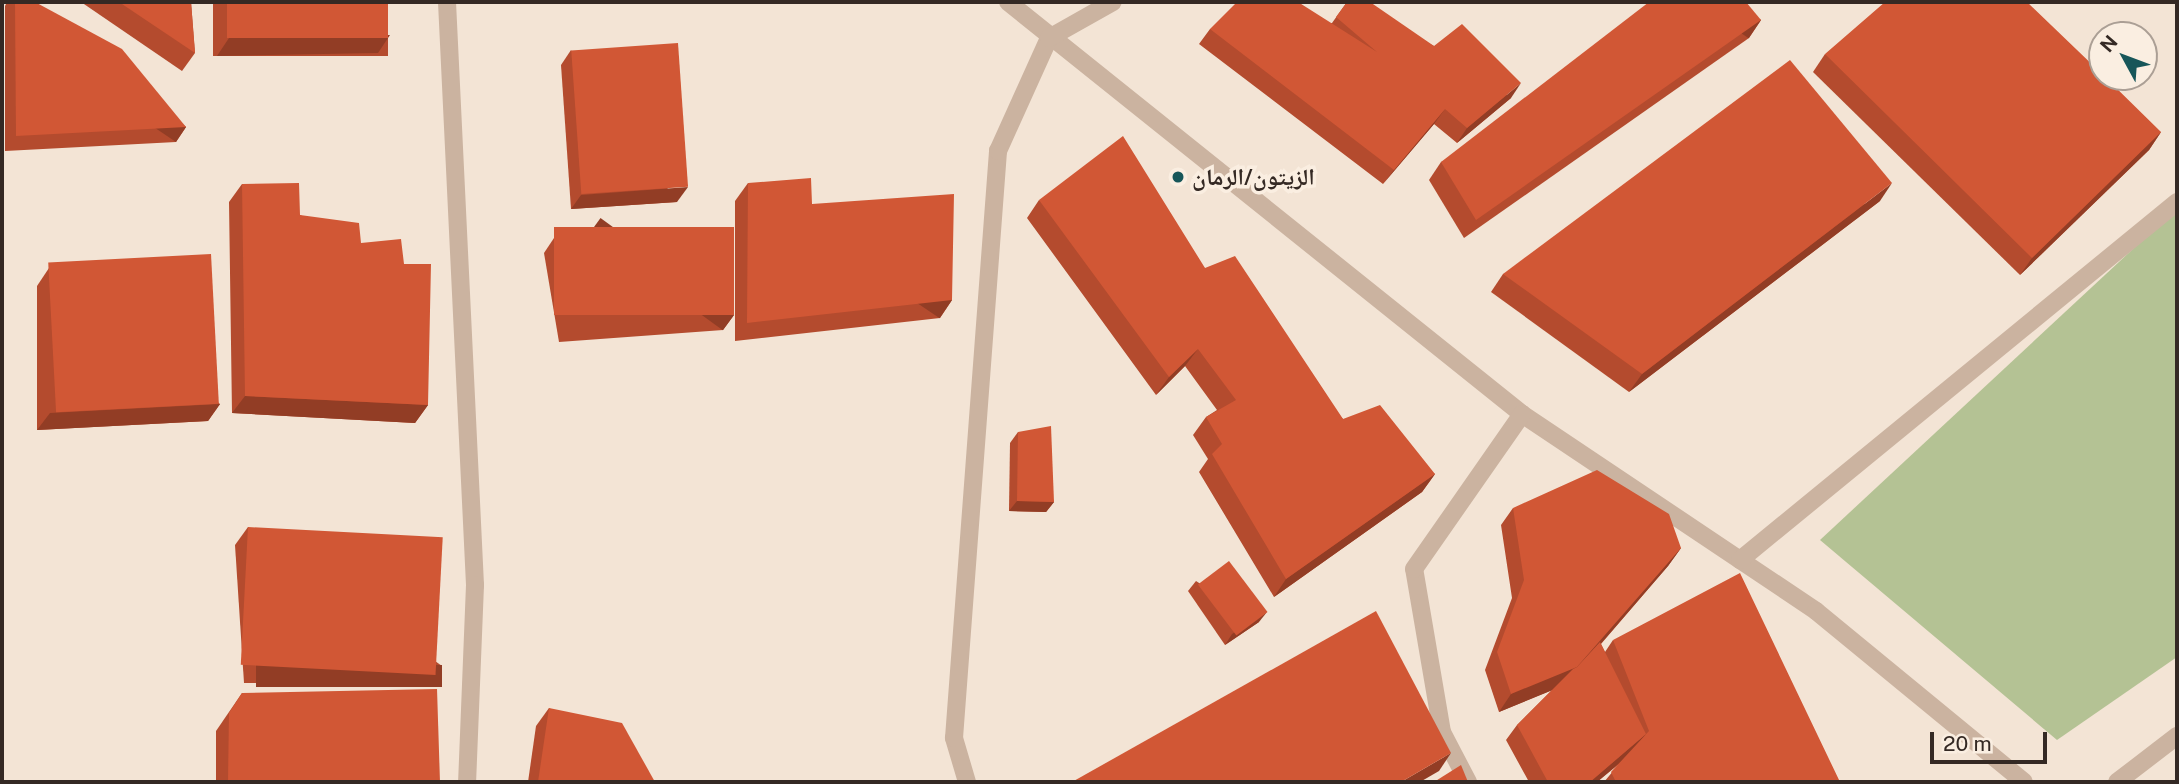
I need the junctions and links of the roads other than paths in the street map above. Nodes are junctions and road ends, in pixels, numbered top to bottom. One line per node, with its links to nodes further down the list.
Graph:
1 (447, 2): 9 (street)
2 (1008, 2): 4 (street)
3 (1113, 2): 4 (street)
4 (1049, 38): 6 (street); 10 (street)
5 (2177, 202): 7 (street)
6 (1522, 414): 7 (street); 11 (street)
7 (1740, 560): 12 (street)
8 (2177, 736): 13 (street)
9 (467, 782)
10 (967, 782)
11 (1468, 782)
12 (2024, 782)
13 (2117, 782)

